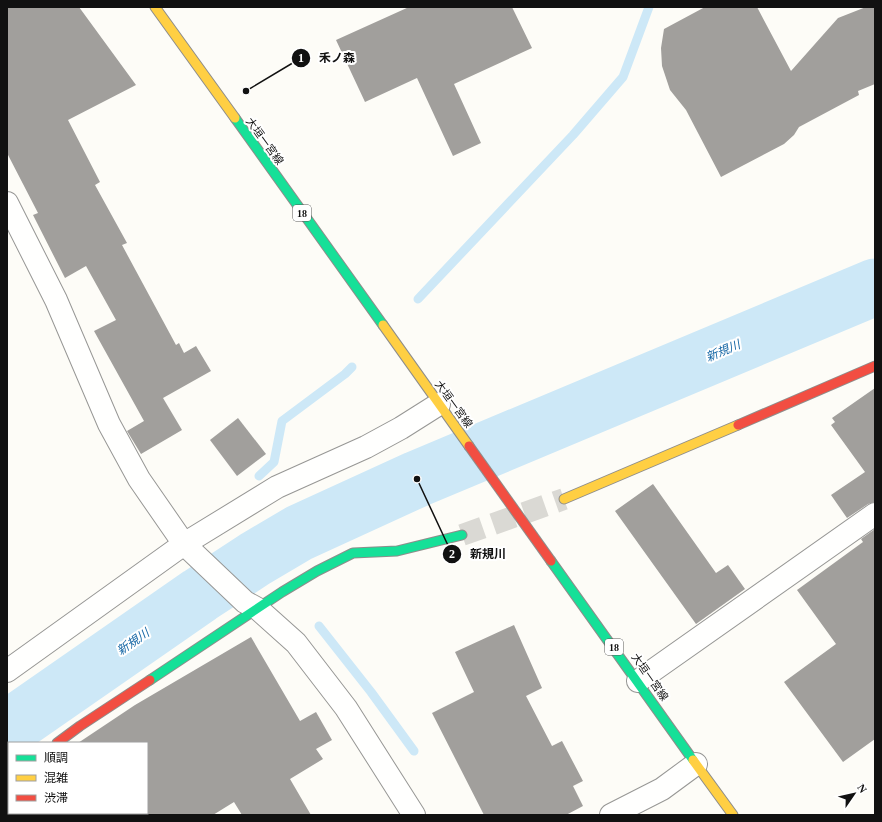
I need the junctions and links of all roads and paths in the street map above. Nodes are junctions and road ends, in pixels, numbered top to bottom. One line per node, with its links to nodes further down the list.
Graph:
1 (155, 7): 4 (main road, 大垣一宮線 / 18)
2 (7, 203): 8 (street)
3 (875, 366): 5 (main road)
4 (444, 412): 8 (street); 11 (main road, 大垣一宮線 / 18)
5 (564, 499)
6 (875, 514): 11 (street)
7 (462, 535): 9 (main road)
8 (188, 548): 9 (street); 10 (street)
9 (252, 606): 12 (main road); 14 (street)
10 (7, 671)
11 (638, 681): 13 (main road, 大垣一宮線 / 18)
12 (58, 742)
13 (696, 764): 15 (street); 16 (main road, 大垣一宮線 / 18)
14 (414, 815)
15 (611, 815)
16 (733, 815)

